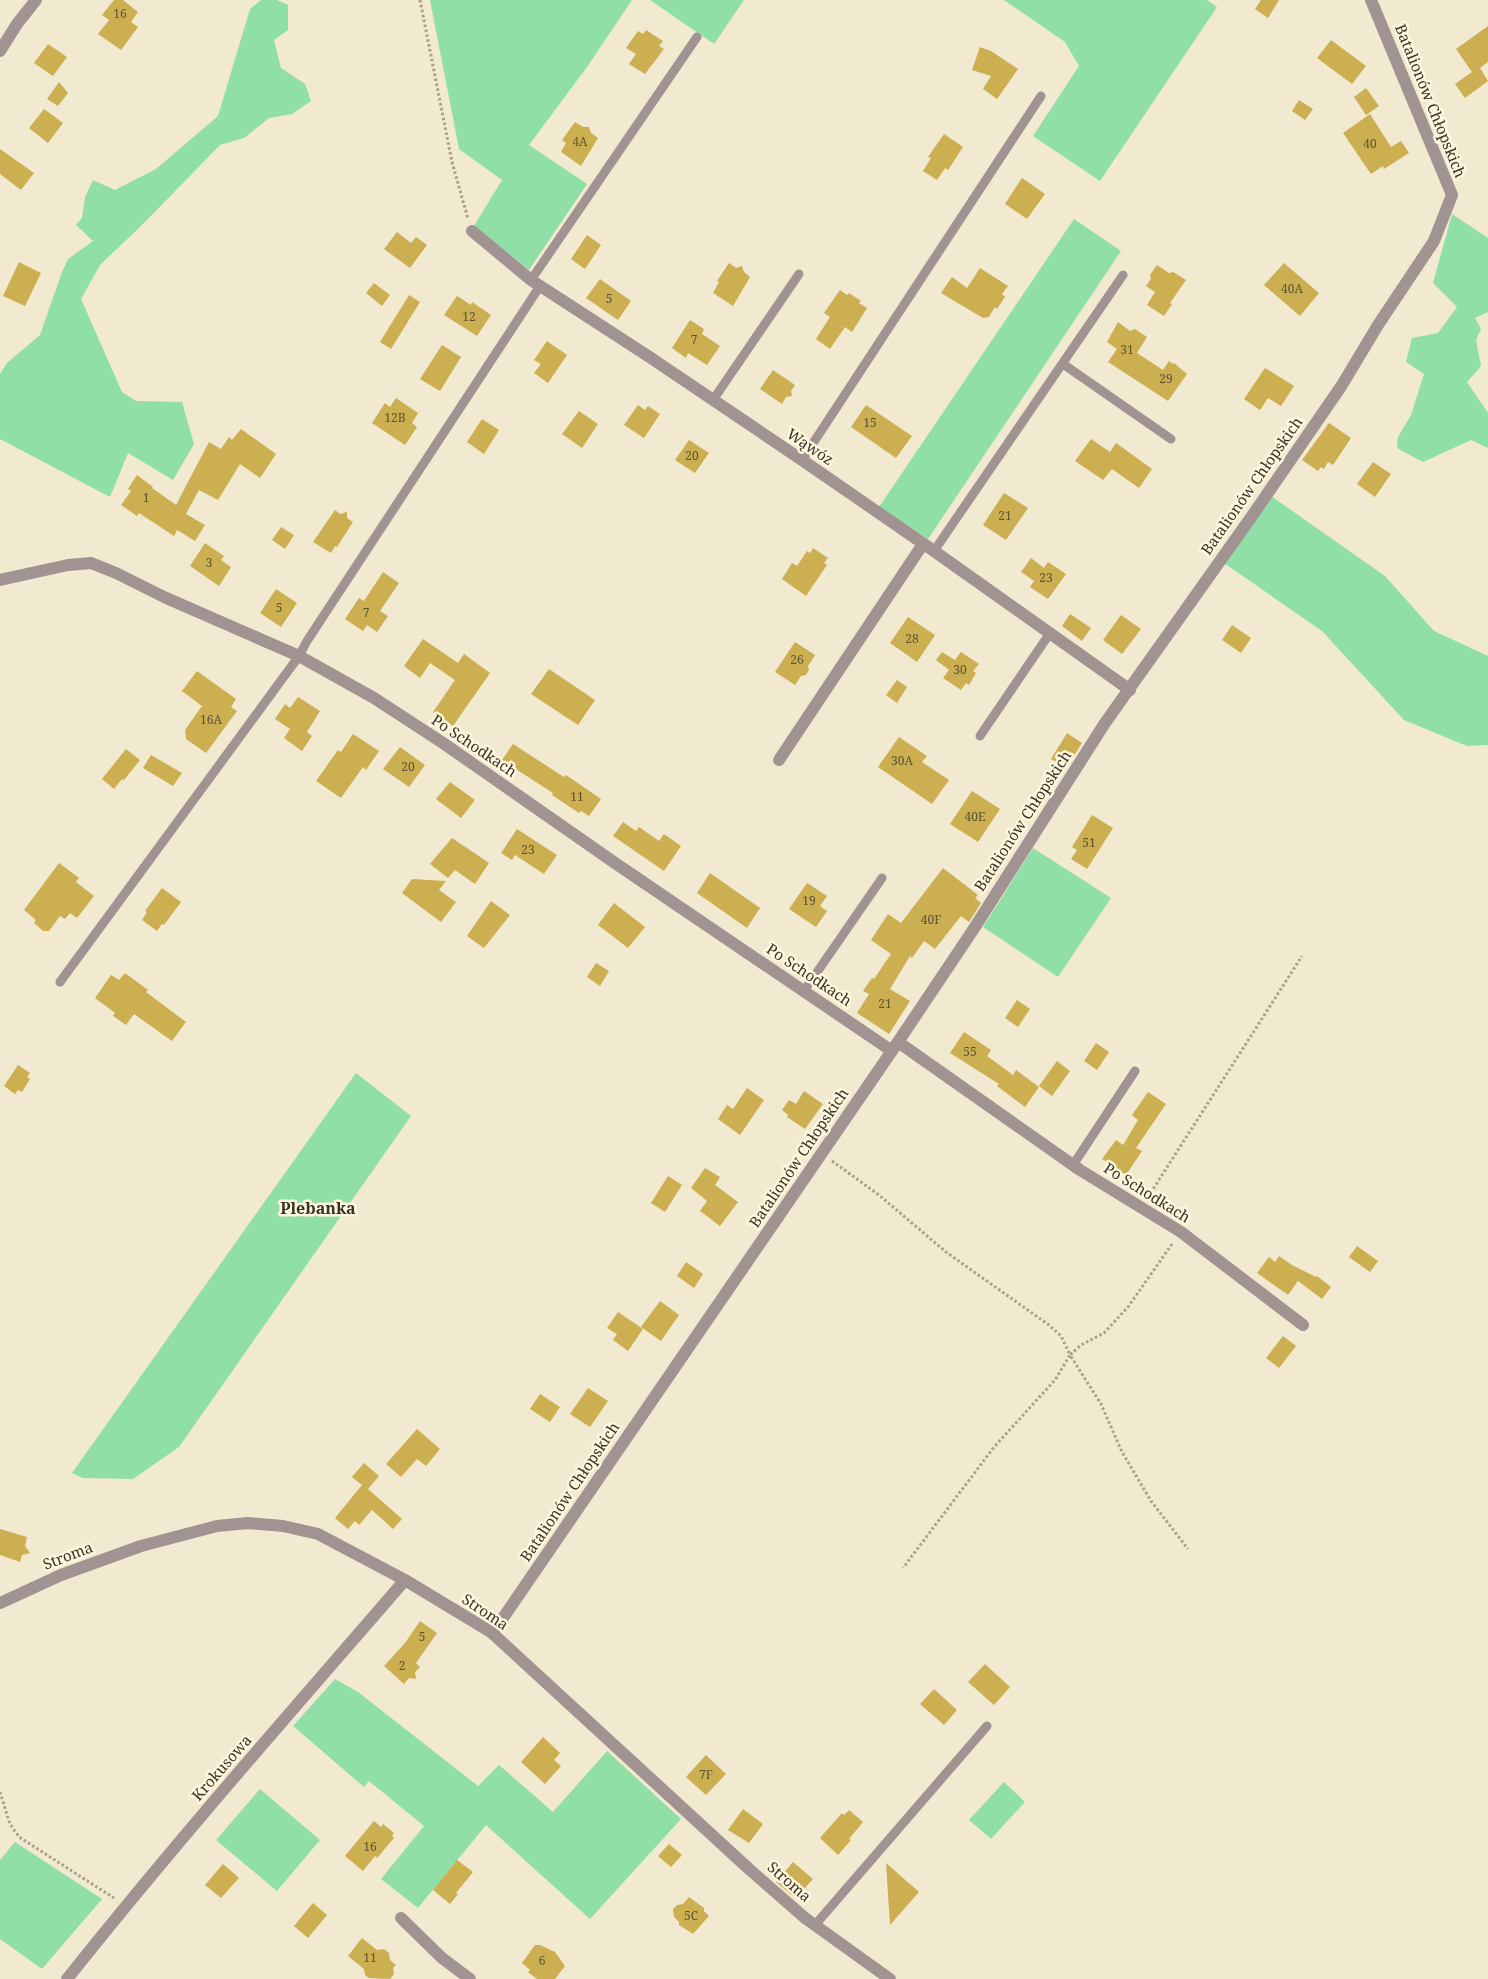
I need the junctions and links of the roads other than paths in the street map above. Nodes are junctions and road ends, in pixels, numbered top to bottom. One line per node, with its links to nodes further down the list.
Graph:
1 (36, 0): 4 (street)
2 (1371, 0): 19 (street, Batalionów Chłopskich)
3 (698, 37): 9 (lane)
4 (0, 52)
5 (1041, 96): 13 (lane)
6 (472, 231): 9 (street, Wąwóz)
7 (799, 274): 11 (lane)
8 (1123, 275): 10 (lane)
9 (536, 283): 11 (street, Wąwóz); 18 (lane)
10 (1063, 364): 12 (lane); 15 (lane)
11 (714, 400): 13 (street, Wąwóz)
12 (1171, 439)
13 (802, 460): 14 (street, Wąwóz)
14 (923, 544): 15 (street, Wąwóz); 21 (street)
15 (934, 551): 17 (street, Wąwóz)
16 (0, 580): 18 (street, Po Schodkach)
17 (1050, 633): 19 (street, Wąwóz); 20 (lane)
18 (299, 656): 23 (lane); 24 (street, Po Schodkach)
19 (1130, 690): 25 (street, Batalionów Chłopskich)
20 (980, 736)
21 (779, 760)
22 (882, 878): 24 (lane)
23 (60, 982)
24 (804, 991): 25 (street, Po Schodkach)
25 (895, 1046): 27 (street, Po Schodkach); 31 (street, Batalionów Chłopskich)
26 (1135, 1071): 27 (lane)
27 (1073, 1165): 28 (street, Po Schodkach)
28 (1303, 1325)
29 (405, 1580): 30 (street, Stroma); 31 (street, Stroma); 35 (street, Krokusowa)
30 (0, 1603)
31 (491, 1632): 34 (street, Stroma)
32 (987, 1726): 34 (lane)
33 (401, 1918): 36 (street)
34 (815, 1925): 37 (street, Stroma)
35 (67, 1979)
36 (470, 1979)
37 (890, 1979)

